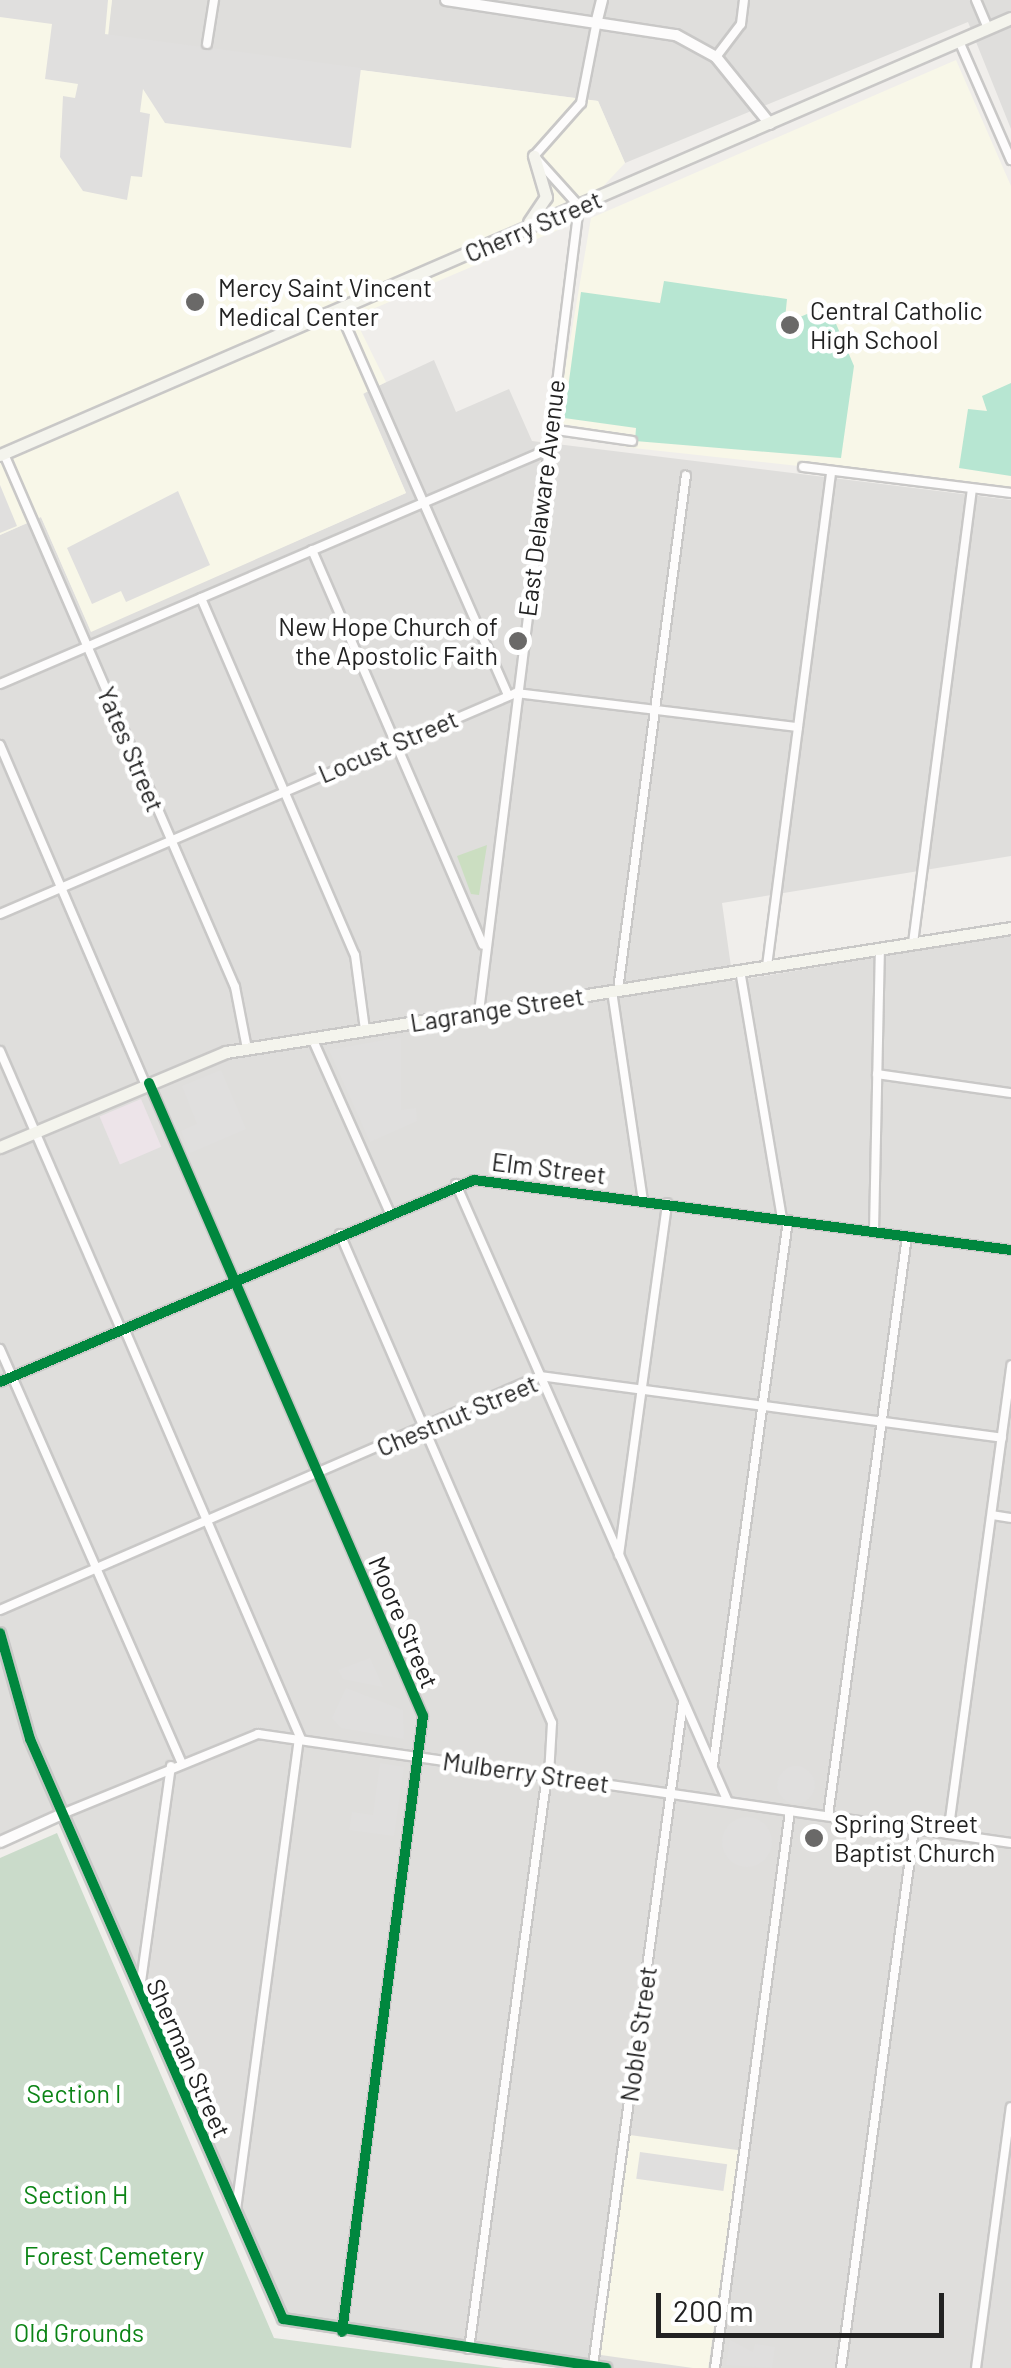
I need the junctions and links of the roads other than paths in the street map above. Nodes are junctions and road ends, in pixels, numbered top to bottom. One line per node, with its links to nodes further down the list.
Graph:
1 (214, 0): 10 (street)
2 (446, 0): 7 (street)
3 (602, 0): 7 (street)
4 (744, 0): 11 (street)
5 (976, 0): 8 (street)
6 (1011, 18): 8 (main road, Cherry Street)
7 (597, 20): 11 (street); 13 (street)
8 (988, 28): 9 (main road, Cherry Street)
9 (959, 41): 12 (main road, Cherry Street); 14 (street)
10 (208, 44)
11 (716, 58): 12 (street)
12 (770, 124): 15 (main road, Cherry Street)
13 (534, 156): 15 (street); 16 (main road)
14 (1011, 160)
15 (579, 206): 16 (main road, Cherry Street); 18 (street, East Delaware Avenue)
16 (506, 237): 17 (main road, Cherry Street)
17 (339, 310): 21 (main road, Cherry Street); 27 (street)
18 (550, 429): 19 (street); 20 (street, East Delaware Avenue)
19 (632, 441)
20 (547, 450): 27 (street); 32 (street, East Delaware Avenue)
21 (2, 454): 30 (street, Yates Street)
22 (803, 467): 23 (street)
23 (831, 472): 25 (street); 34 (street)
24 (686, 475): 33 (street)
25 (972, 490): 26 (street); 42 (street)
26 (1011, 492)
27 (425, 502): 28 (street); 32 (street)
28 (312, 550): 29 (street); 35 (street)
29 (201, 598): 30 (street); 37 (street)
30 (86, 646): 31 (street); 38 (street, Yates Street)
31 (0, 684)
32 (512, 694): 33 (street); 35 (street, Locust Street); 43 (street, East Delaware Avenue)
33 (654, 709): 34 (street); 47 (street)
34 (798, 727): 45 (street)
35 (395, 743): 37 (street, Locust Street); 43 (street)
36 (0, 745): 39 (street, Moore Street)
37 (284, 792): 38 (street, Locust Street); 49 (street)
38 (170, 840): 39 (street, Locust Street); 51 (street, Yates Street)
39 (62, 887): 40 (street, Locust Street); 54 (street, Moore Street)
40 (0, 914)
41 (1011, 928): 42 (main road, Lagrange Street)
42 (912, 943): 44 (main road, Lagrange Street)
43 (484, 948): 48 (street, East Delaware Avenue)
44 (880, 948): 45 (main road, Lagrange Street); 53 (street)
45 (767, 966): 46 (main road, Lagrange Street)
46 (740, 970): 47 (main road, Lagrange Street); 62 (street)
47 (615, 990): 48 (main road, Lagrange Street); 59 (street)
48 (478, 1012): 49 (main road, Lagrange Street)
49 (365, 1030): 50 (main road, Lagrange Street)
50 (312, 1038): 51 (main road, Lagrange Street); 61 (street)
51 (247, 1048): 54 (main road, Lagrange Street)
52 (0, 1051): 56 (street)
53 (878, 1074): 55 (street); 63 (street)
54 (147, 1084): 56 (main road, Lagrange Street); 67 (street, Moore Street)
55 (1011, 1093)
56 (35, 1132): 57 (main road, Lagrange Street); 68 (street)
57 (0, 1147)
58 (456, 1184): 59 (street, Elm Street); 61 (street, Elm Street); 71 (street)
59 (644, 1200): 60 (street, Elm Street)
60 (667, 1203): 62 (street, Elm Street); 74 (street)
61 (390, 1213): 64 (street, Elm Street)
62 (785, 1219): 63 (street, Elm Street); 75 (street)
63 (874, 1231): 65 (street, Elm Street)
64 (340, 1234): 67 (street, Elm Street); 77 (street)
65 (907, 1236): 66 (street, Elm Street); 76 (street)
66 (1011, 1250)
67 (234, 1280): 68 (street, Elm Street); 79 (street, Moore Street)
68 (122, 1329): 72 (street, Elm Street); 82 (street)
69 (0, 1348): 72 (street)
70 (1011, 1365): 78 (street)
71 (540, 1376): 74 (street, Chestnut Street); 77 (street, Chestnut Street); 83 (street)
72 (11, 1378): 73 (street, Elm Street); 84 (street)
73 (0, 1382)
74 (642, 1389): 75 (street, Chestnut Street); 83 (street)
75 (762, 1406): 76 (street, Chestnut Street); 92 (street)
76 (882, 1422): 78 (street, Chestnut Street); 98 (street)
77 (424, 1428): 79 (street, Chestnut Street); 93 (street)
78 (1002, 1438): 80 (street)
79 (318, 1474): 82 (street, Chestnut Street); 89 (street, Moore Street)
80 (992, 1516): 81 (street); 100 (street)
81 (1011, 1518)
82 (207, 1522): 84 (street, Chestnut Street); 88 (street)
83 (619, 1556): 87 (street)
84 (95, 1569): 85 (street, Chestnut Street); 90 (street)
85 (0, 1610)
86 (0, 1633): 97 (street, Sherman Street)
87 (683, 1701): 92 (street); 94 (street, Noble Street)
88 (300, 1739): 89 (street, Mulberry Street); 90 (street, Mulberry Street); 105 (street)
89 (419, 1756): 93 (street, Mulberry Street); 106 (street, Moore Street)
90 (181, 1761): 91 (street, Mulberry Street)
91 (170, 1766): 97 (street, Mulberry Street); 103 (street)
92 (712, 1769): 95 (street)
93 (548, 1775): 94 (street, Mulberry Street); 107 (street)
94 (671, 1793): 95 (street, Mulberry Street); 108 (street, Noble Street)
95 (728, 1802): 96 (street, Mulberry Street)
96 (790, 1811): 98 (street, Mulberry Street); 109 (street)
97 (62, 1814): 101 (street, Mulberry Street); 103 (street, Sherman Street)
98 (828, 1816): 99 (street, Mulberry Street)
99 (914, 1829): 100 (street, Mulberry Street); 110 (street)
100 (948, 1834): 102 (street, Mulberry Street)
101 (0, 1842)
102 (1011, 1843)
103 (139, 1995): 105 (street, Sherman Street)
104 (1011, 2106): 111 (street)
105 (235, 2212): 106 (street, Sherman Street)
106 (342, 2332): 107 (street)
107 (469, 2349): 108 (street)
108 (600, 2367)
109 (715, 2368)
110 (842, 2368)
111 (976, 2368)

